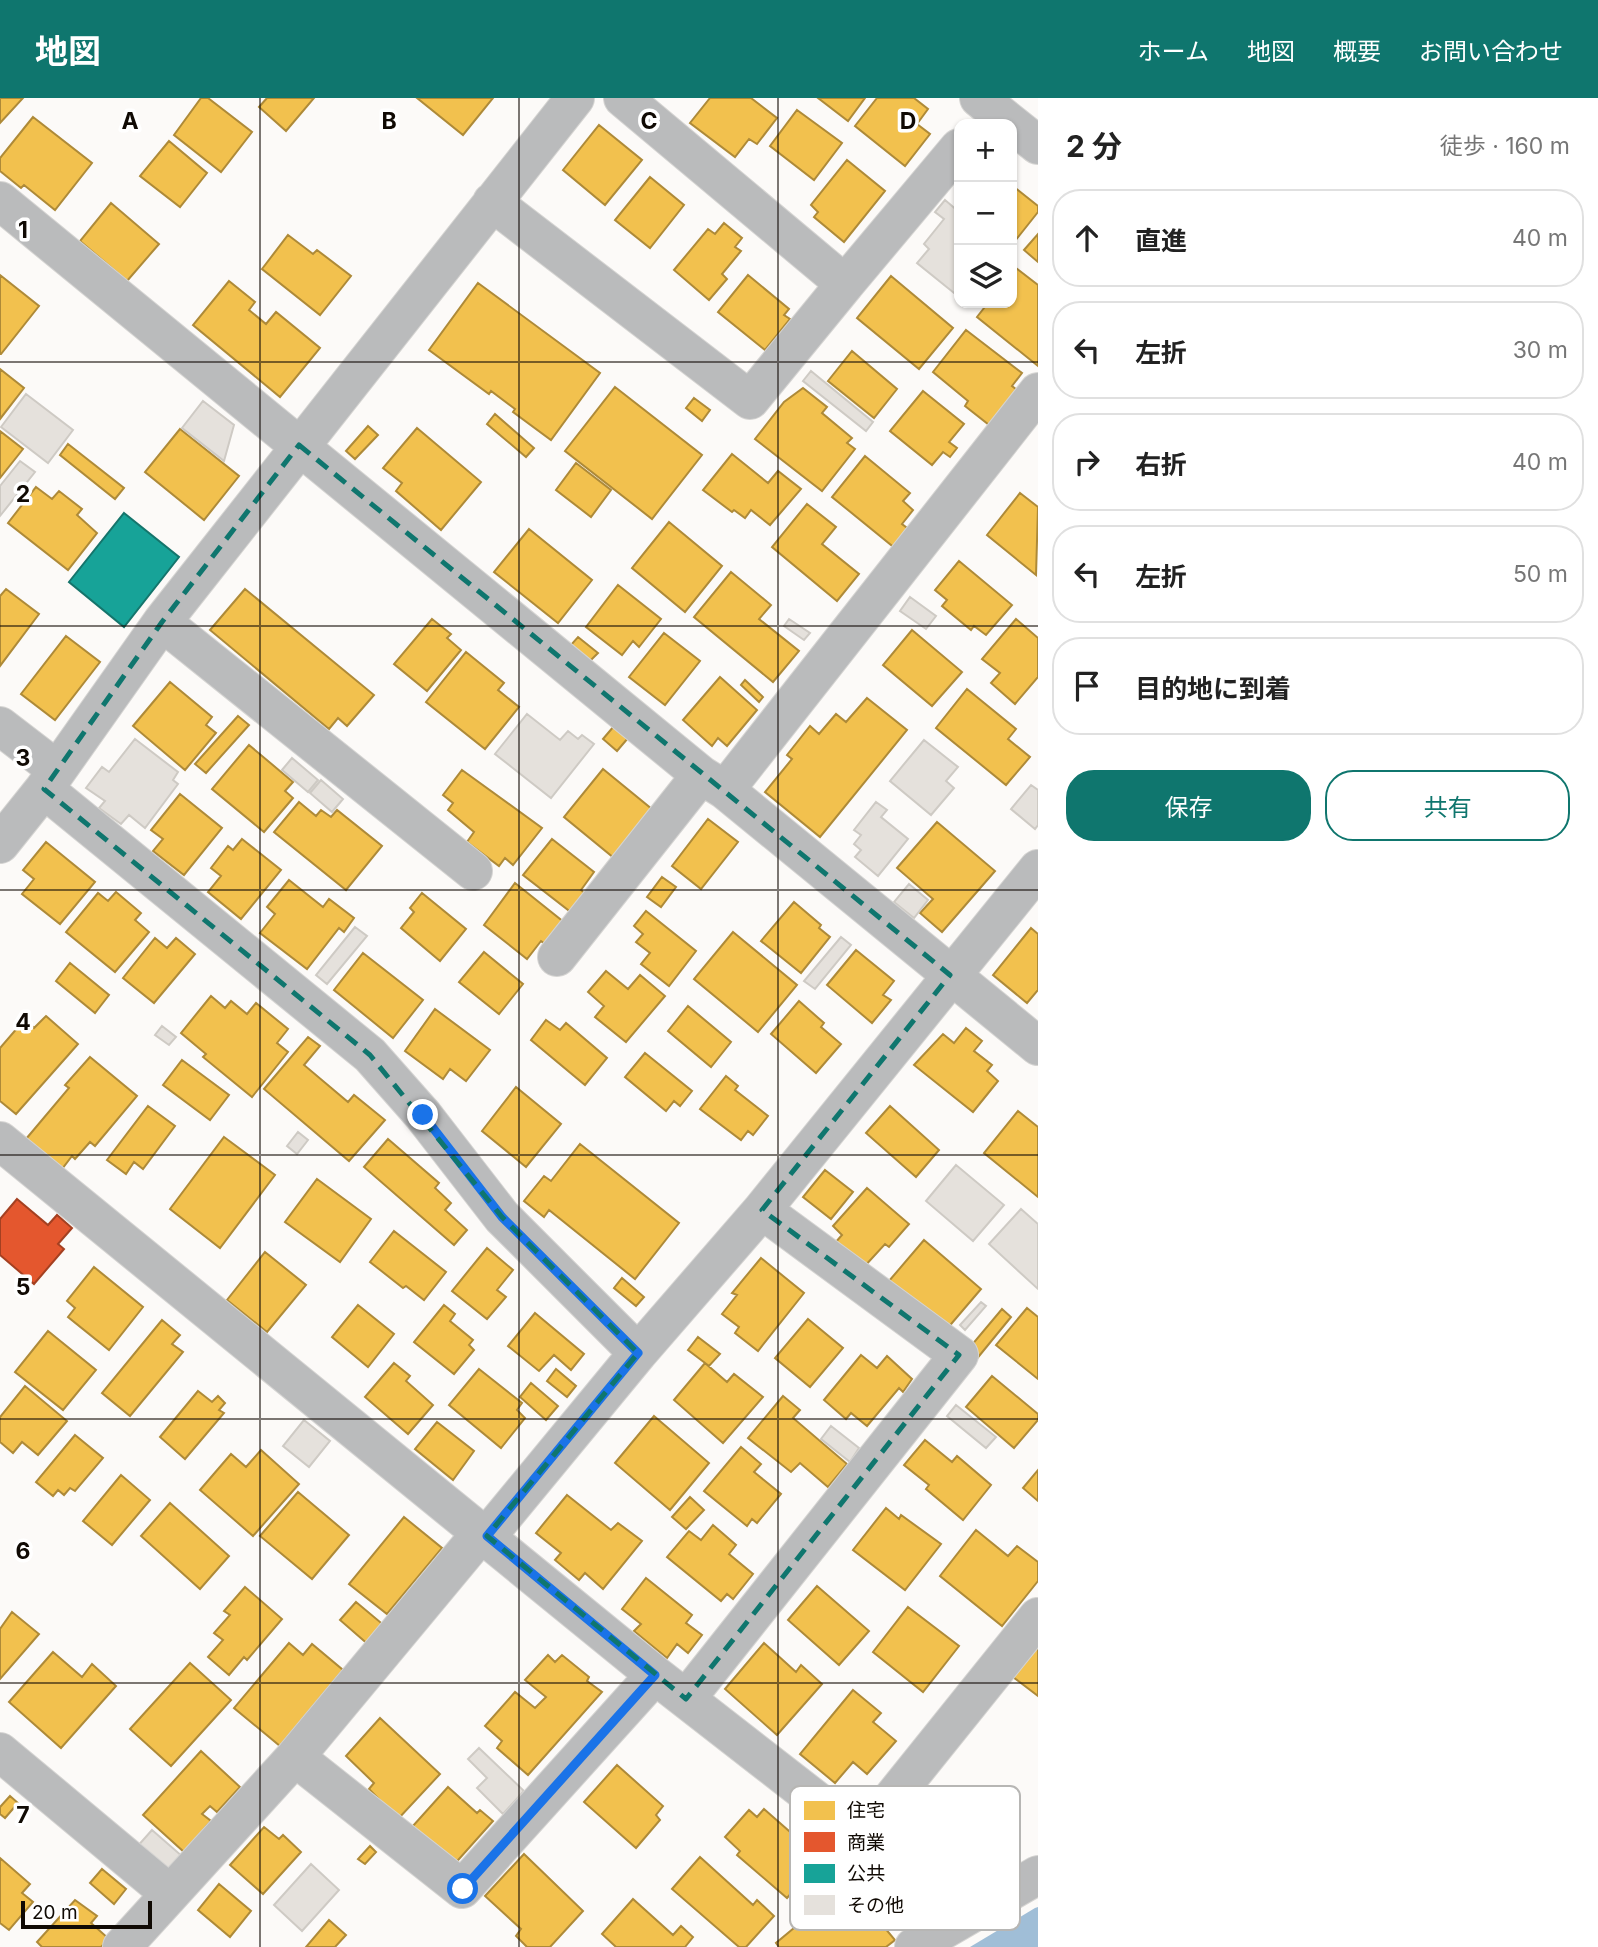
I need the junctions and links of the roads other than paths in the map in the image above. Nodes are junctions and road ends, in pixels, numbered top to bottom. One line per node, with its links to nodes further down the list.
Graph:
1 (575, 98): 7 (street)
2 (623, 98): 8 (street)
3 (984, 110): 4 (street)
4 (1038, 145)
5 (954, 154): 8 (street)
6 (0, 201): 10 (street)
7 (492, 202): 8 (street); 10 (street)
8 (845, 285)
9 (1038, 392): 14 (street)
10 (299, 445): 11 (street); 14 (street)
11 (162, 622): 13 (street); 17 (street)
12 (0, 726): 13 (street)
13 (50, 779): 15 (street); 23 (street)
14 (713, 783): 18 (street); 19 (street)
15 (0, 844)
16 (1038, 869): 19 (street)
17 (474, 872)
18 (557, 957)
19 (950, 975): 20 (street); 22 (street)
20 (1038, 1046)
21 (0, 1141): 24 (street)
22 (762, 1210): 23 (street); 27 (street)
23 (638, 1353): 24 (street)
24 (484, 1534): 26 (street); 29 (street)
25 (1038, 1617): 31 (street)
26 (655, 1675): 27 (street); 29 (street)
27 (686, 1699): 30 (street)
28 (0, 1752): 34 (street)
29 (295, 1757): 34 (street)
30 (798, 1786)
31 (902, 1786)
32 (1038, 1875): 33 (street)
33 (1020, 1885)
34 (169, 1893): 36 (street)
35 (943, 1930): 37 (street)
36 (122, 1947)
37 (914, 1947)

